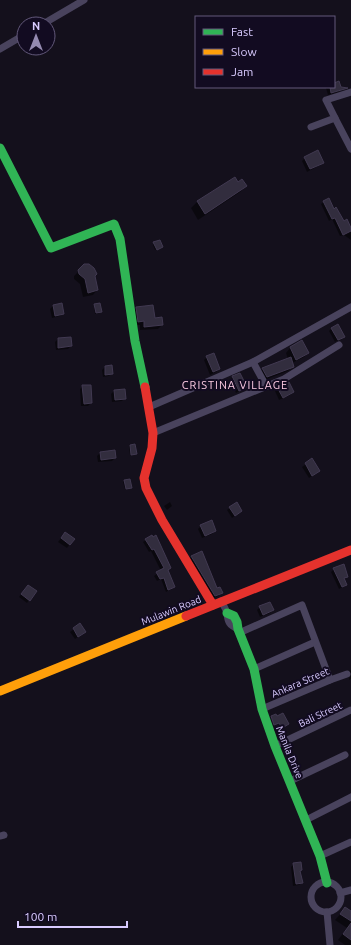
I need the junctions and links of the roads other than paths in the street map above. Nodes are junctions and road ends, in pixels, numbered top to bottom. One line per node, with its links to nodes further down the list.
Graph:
1 (84, 0): 2 (street)
2 (56, 16)
3 (16, 40): 4 (street)
4 (0, 49)
5 (351, 92): 6 (street)
6 (335, 118): 7 (street); 9 (street)
7 (311, 128)
8 (0, 148): 14 (street)
9 (351, 149)
10 (351, 307): 12 (street)
11 (339, 345): 13 (street)
12 (253, 362): 13 (street); 14 (street)
13 (266, 386): 15 (street)
14 (150, 407): 15 (street)
15 (153, 433): 17 (street)
16 (351, 550): 17 (street, Mulawin Road)
17 (217, 603): 18 (street, Manila Drive); 24 (street, Mulawin Road)
18 (227, 613): 19 (street, Manila Drive)
19 (238, 631): 20 (street); 21 (street, Manila Drive)
20 (315, 642): 21 (street); 23 (street)
21 (254, 669): 25 (street, Manila Drive)
22 (347, 674): 23 (street, Ankara Street)
23 (330, 680): 25 (street, Ankara Street)
24 (0, 691)
25 (262, 709): 27 (street, Manila Drive)
26 (351, 710): 27 (street, Bali Street)
27 (275, 746): 29 (street, Manila Drive)
28 (345, 755): 29 (street)
29 (290, 781): 31 (street, Manila Drive)
30 (351, 797): 31 (street)
31 (306, 820): 33 (street, Manila Drive)
32 (351, 842): 33 (street)
33 (320, 856): 34 (street, Manila Drive)
34 (327, 883): 36 (street); 37 (street)
35 (351, 890): 36 (street)
36 (340, 893): 37 (street)
37 (327, 912): 38 (street)
38 (330, 945)

